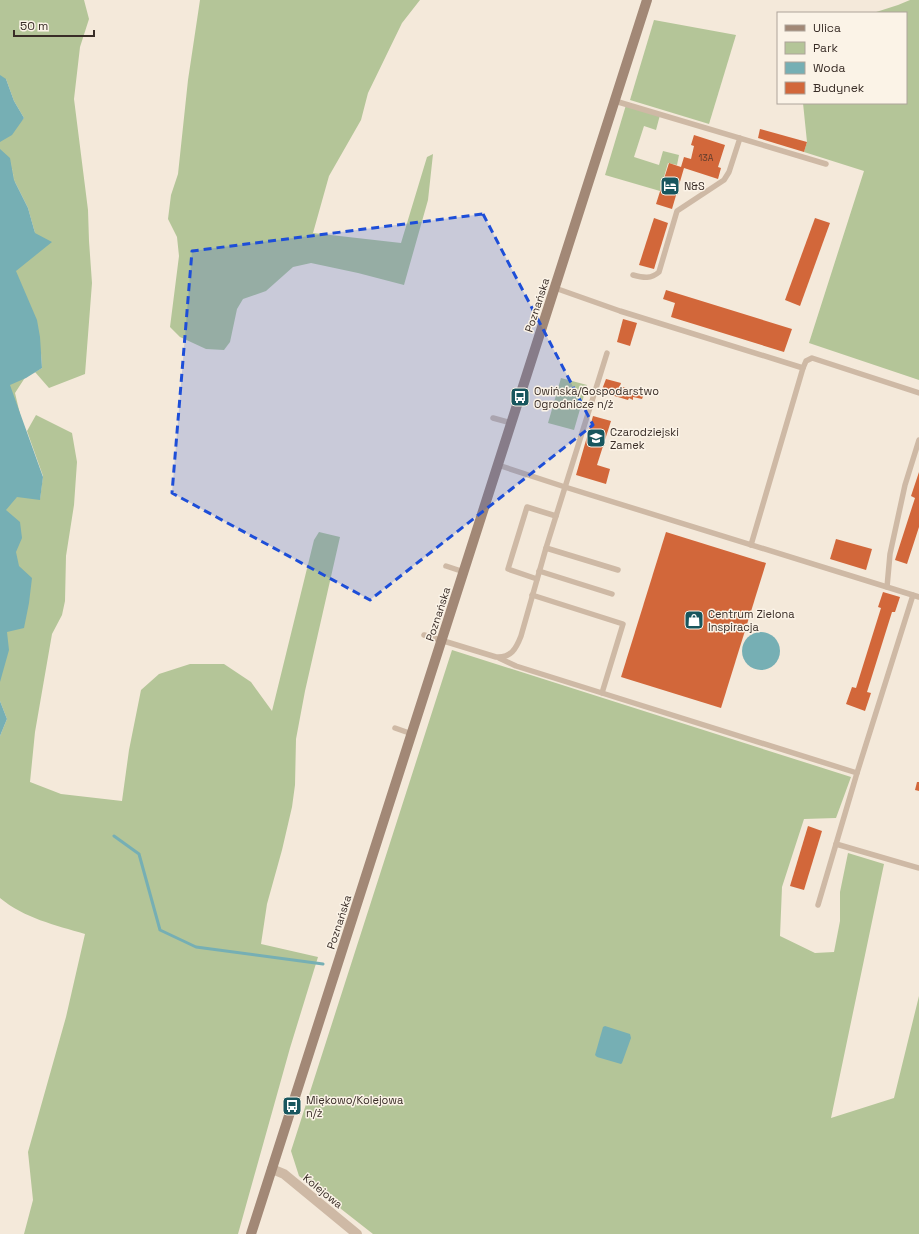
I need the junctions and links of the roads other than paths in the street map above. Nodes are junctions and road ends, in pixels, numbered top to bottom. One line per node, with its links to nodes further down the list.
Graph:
1 (647, 0): 2 (main road, Poznańska)
2 (615, 101): 3 (lane); 6 (main road, Poznańska)
3 (740, 138): 4 (lane); 5 (lane)
4 (826, 164)
5 (634, 275)
6 (555, 288): 8 (lane); 11 (main road, Poznańska)
7 (607, 353): 14 (lane)
8 (803, 368): 9 (lane); 16 (lane)
9 (919, 393)
10 (493, 418): 11 (lane)
11 (511, 424): 13 (main road, Poznańska)
12 (919, 440): 23 (lane)
13 (498, 465): 14 (lane); 21 (main road, Poznańska)
14 (565, 487): 15 (lane); 16 (lane)
15 (556, 516): 17 (lane); 22 (lane)
16 (751, 545): 23 (lane)
17 (546, 548): 19 (lane); 20 (lane)
18 (446, 566): 21 (lane)
19 (618, 570)
20 (539, 571): 22 (lane); 24 (lane)
21 (464, 572): 29 (main road, Poznańska)
22 (537, 579): 25 (lane)
23 (887, 587): 26 (lane)
24 (612, 594)
25 (532, 595): 30 (lane); 31 (lane)
26 (913, 595): 27 (lane); 34 (lane)
27 (919, 597)
28 (424, 635): 29 (lane)
29 (442, 640): 30 (lane); 33 (main road, Poznańska)
30 (496, 657): 31 (lane)
31 (602, 693): 34 (lane)
32 (395, 728): 33 (lane)
33 (412, 734): 38 (main road, Poznańska)
34 (857, 773): 35 (lane)
35 (836, 844): 36 (lane); 37 (lane)
36 (919, 868)
37 (818, 905)
38 (272, 1169): 39 (main road, Poznańska); 40 (street, Kolejowa)
39 (251, 1234)
40 (357, 1234)

